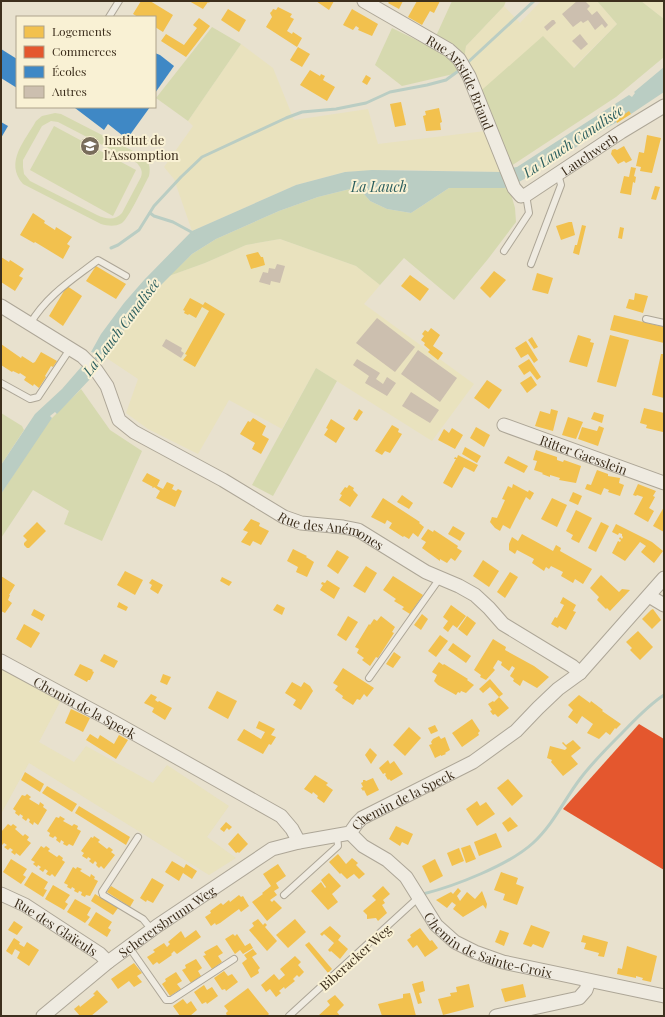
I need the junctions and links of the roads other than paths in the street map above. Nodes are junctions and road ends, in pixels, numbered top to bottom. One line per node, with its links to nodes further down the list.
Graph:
1 (120, 1): 3 (lane)
2 (364, 1): 6 (street, Rue Aristide Briand)
3 (110, 16)
4 (662, 112): 5 (street, Lauchwerb)
5 (558, 172): 6 (street, Lauchwerb); 8 (lane)
6 (520, 193): 7 (lane)
7 (504, 251)
8 (531, 264)
9 (126, 276): 13 (lane)
10 (1, 306): 13 (street, Rue des Anémones)
11 (646, 319): 12 (lane)
12 (664, 323)
13 (30, 324): 14 (street, Rue des Anémones)
14 (70, 349): 15 (lane); 18 (street, Rue des Anémones)
15 (1, 383)
16 (504, 425): 17 (street, Ritter Gaesslein)
17 (664, 483)
18 (440, 578): 23 (street, Rue des Anémones); 24 (lane)
19 (664, 578): 20 (street, Chemin de la Speck)
20 (649, 596): 21 (street); 23 (street, Chemin de la Speck)
21 (664, 605)
22 (1, 661): 27 (street, Chemin de la Speck)
23 (580, 673): 25 (street, Chemin de la Speck)
24 (369, 678)
25 (343, 834): 27 (street, Chemin de la Speck); 29 (lane); 30 (street, Chemin de Sainte-Croix)
26 (138, 837): 31 (lane)
27 (299, 842): 31 (street, Scherersbrunn Weg)
28 (1, 894): 34 (street, Rue des Glaïeuls)
29 (284, 895)
30 (420, 897): 35 (street, Chemin de Sainte-Croix); 38 (lane, Biberacker Weg)
31 (152, 930): 32 (street, Scherersbrunn Weg)
32 (129, 947): 33 (lane); 34 (street, Scherersbrunn Weg)
33 (234, 959)
34 (108, 962): 37 (street, Scherersbrunn Weg)
35 (589, 981): 36 (street, Chemin de Sainte-Croix); 39 (street)
36 (664, 996)
37 (43, 1016)
38 (289, 1016)
39 (496, 1016)

